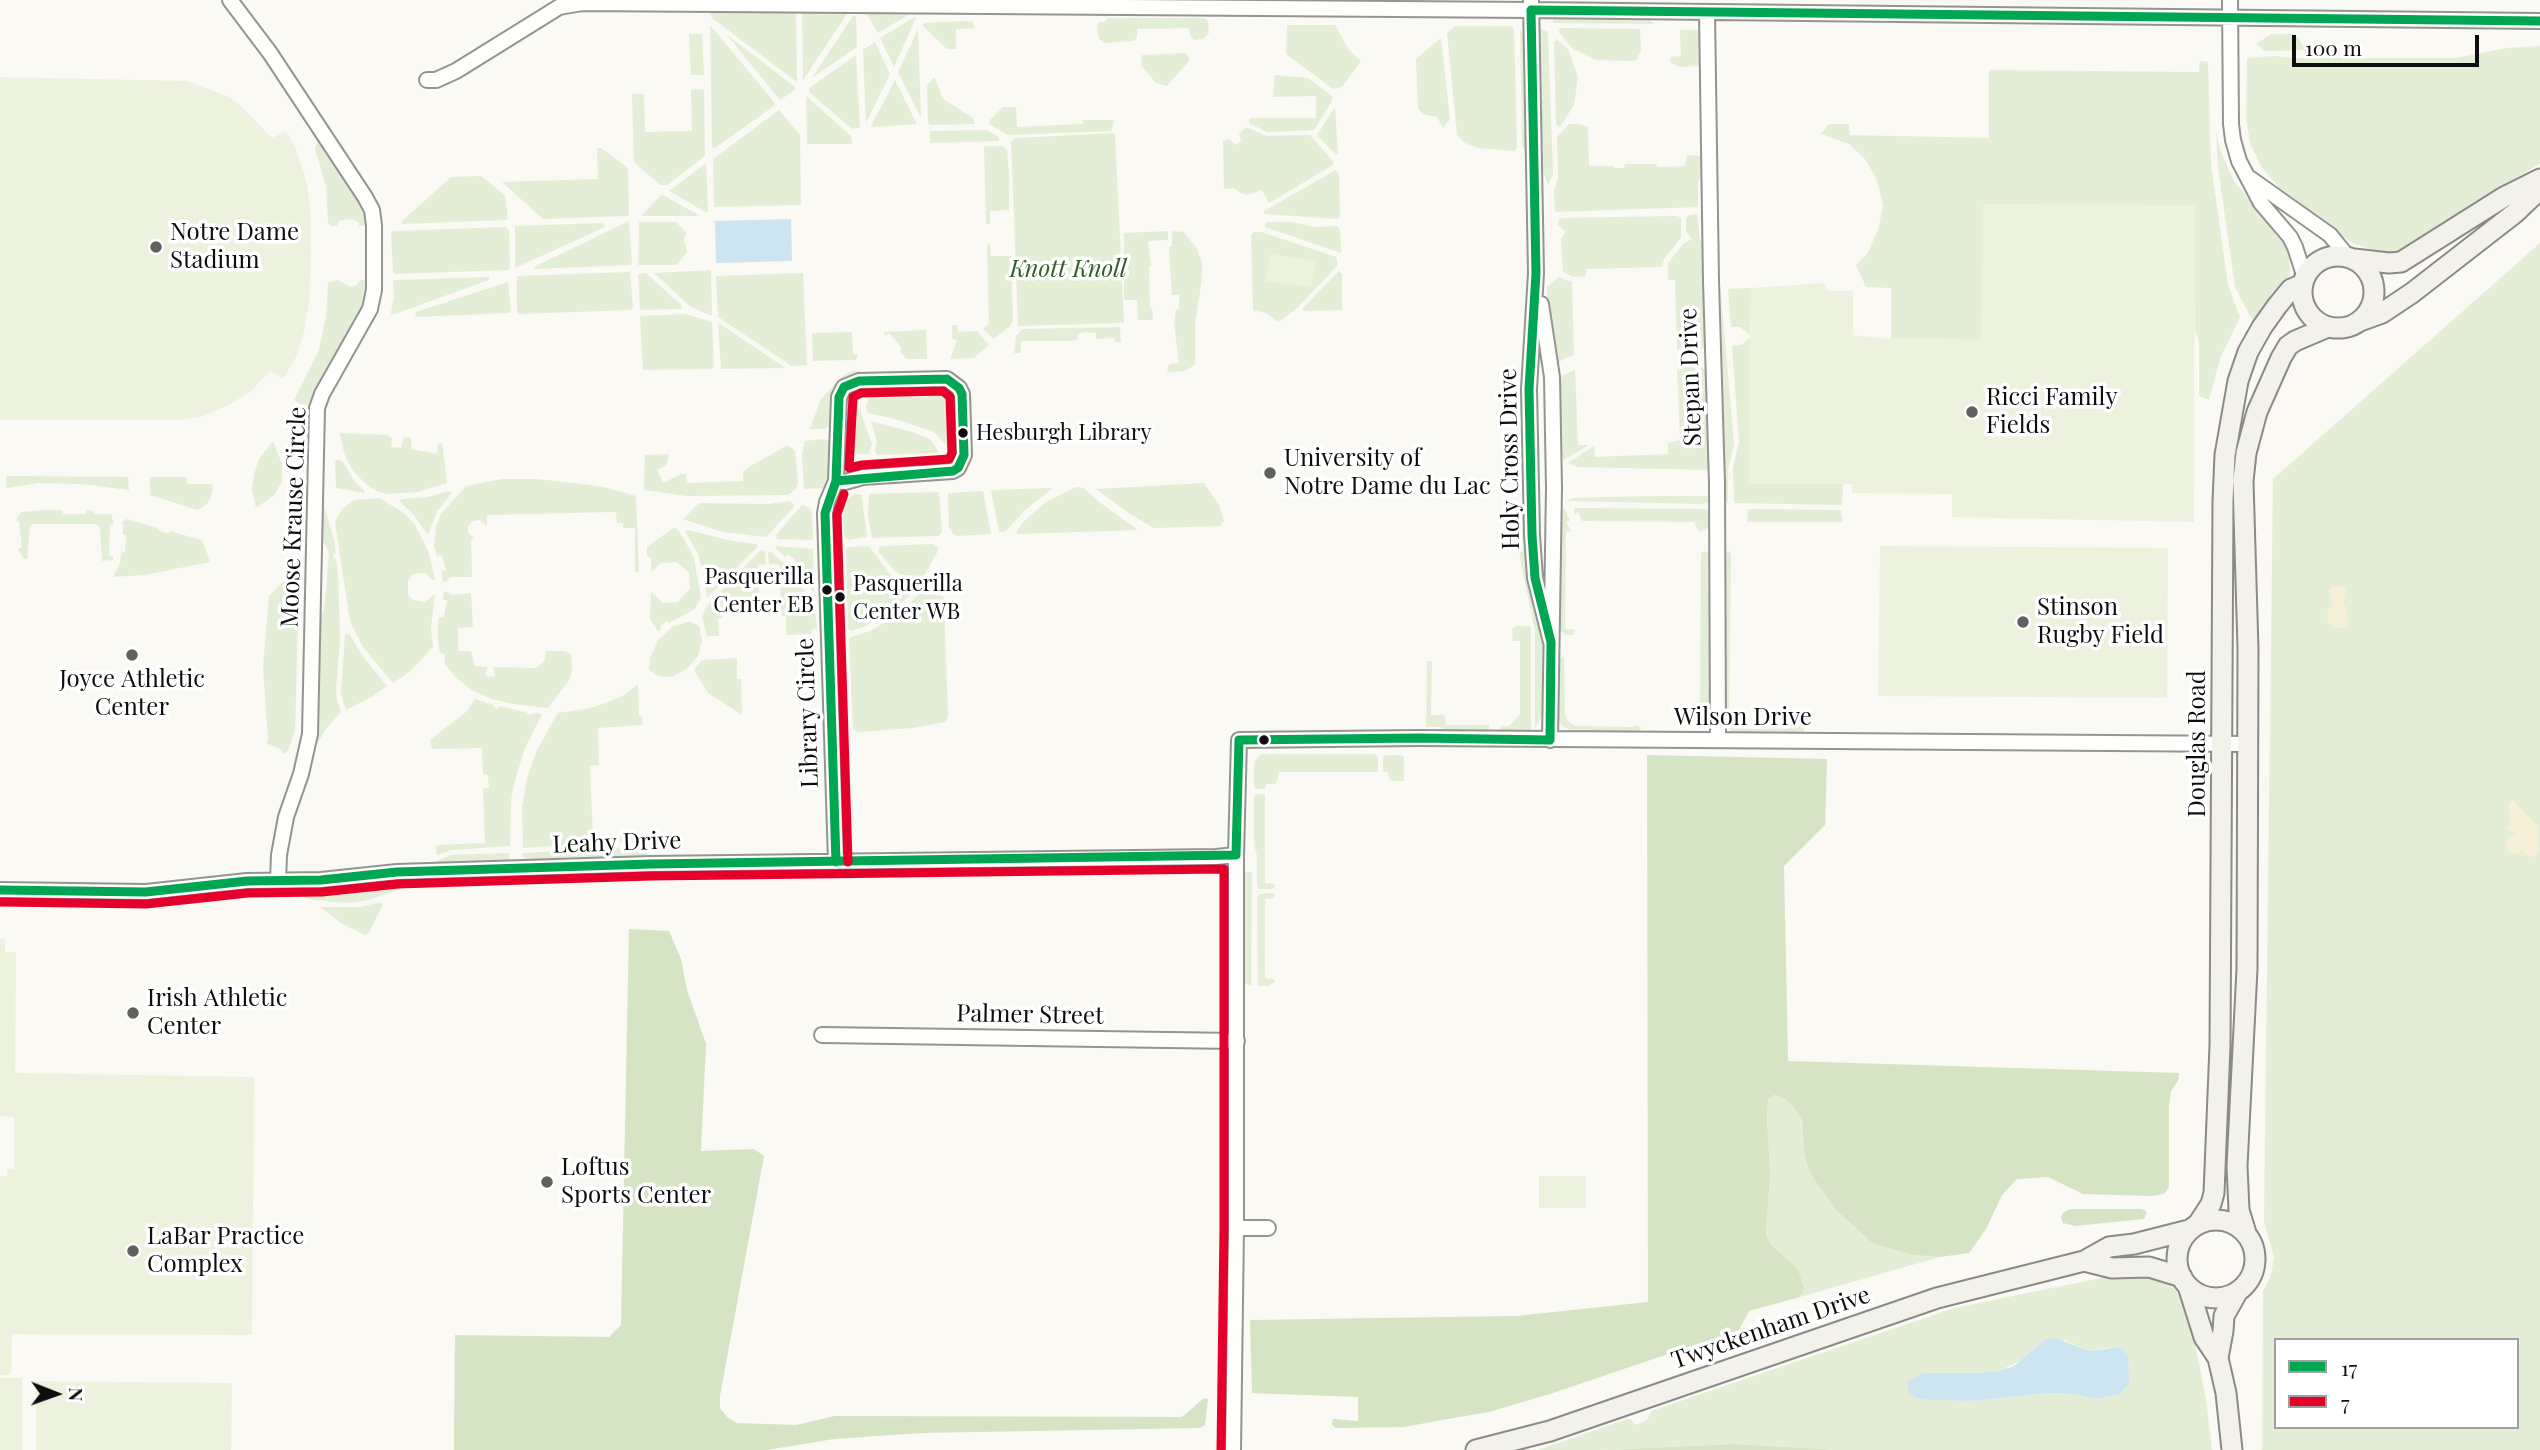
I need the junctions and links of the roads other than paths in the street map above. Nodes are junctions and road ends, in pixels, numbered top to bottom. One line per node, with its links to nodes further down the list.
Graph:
1 (230, 0): 25 (street, Moose Krause Circle)
2 (2230, 0): 6 (street)
3 (832, 2): 4 (street); 8 (street)
4 (1531, 5): 5 (street); 13 (street, Holy Cross Drive)
5 (1707, 13): 6 (street); 20 (street, Stepan Drive)
6 (2230, 19): 7 (street); 9 (street)
7 (2540, 21)
8 (427, 80)
9 (2248, 177): 12 (street); 14 (street)
10 (2540, 179): 12 (street)
11 (2540, 189): 15 (street)
12 (2351, 258): 14 (street); 15 (street)
13 (1536, 273): 18 (street, Holy Cross Drive); 18 (street, Holy Cross Drive)
14 (2304, 281): 16 (street); 21 (street, Douglas Road)
15 (2359, 322): 16 (street)
16 (2328, 327): 22 (street, Douglas Road)
17 (836, 481): 17 (street, Library Circle); 24 (street, Library Circle)
18 (1551, 642): 19 (street, Holy Cross Drive)
19 (1550, 740): 20 (street, Wilson Drive); 23 (street, Wilson Drive)
20 (1718, 740): 21 (street, Wilson Drive)
21 (2222, 744): 22 (street, Wilson Drive); 29 (street, Douglas Road)
22 (2248, 744): 32 (street, Douglas Road)
23 (1236, 855): 24 (street, Leahy Drive); 28 (street)
24 (836, 862): 25 (street, Leahy Drive)
25 (278, 880): 26 (street, Leahy Drive)
26 (0, 890)
27 (822, 1035): 28 (street, Palmer Street)
28 (1237, 1041): 30 (street)
29 (2194, 1227): 32 (street); 33 (street, Twyckenham Drive); 34 (street)
30 (1236, 1228): 31 (street); 37 (street)
31 (1268, 1228)
32 (2246, 1233): 35 (street)
33 (2084, 1261): 34 (street, Twyckenham Drive); 38 (street, Twyckenham Drive)
34 (2185, 1282): 35 (street); 36 (street)
35 (2238, 1291): 36 (street)
36 (2218, 1358): 39 (street)
37 (1233, 1450)
38 (1476, 1450)
39 (2232, 1450)

